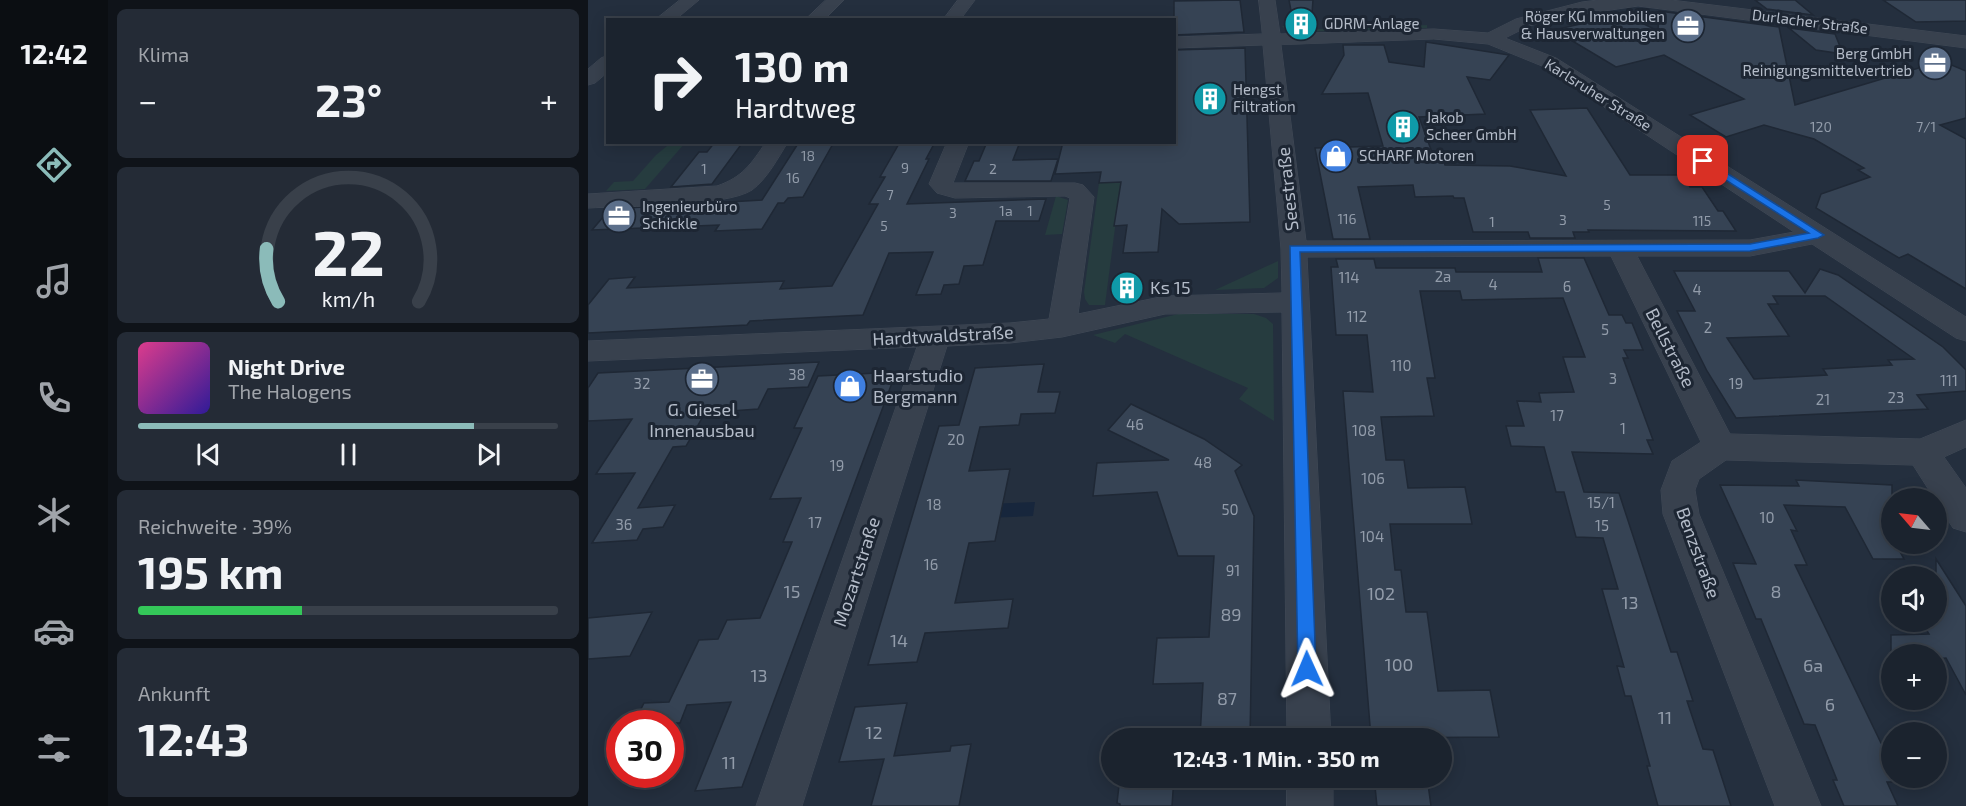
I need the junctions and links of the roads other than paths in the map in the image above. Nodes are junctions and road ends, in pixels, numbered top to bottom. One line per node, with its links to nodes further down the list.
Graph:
1 (691, 0): 5 (street)
2 (836, 0): 6 (street)
3 (967, 0): 7 (street)
4 (1267, 0): 8 (street, Seestraße)
5 (666, 18)
6 (815, 18)
7 (953, 18)
8 (1273, 38): 9 (street, Karlsruher Straße); 10 (street, Karlsruher Straße); 19 (street, Seestraße)
9 (1491, 39): 11 (street, Durlacher Straße); 17 (street, Karlsruher Straße)
10 (1176, 43)
11 (1963, 45)
12 (604, 54): 13 (street)
13 (588, 79)
14 (776, 144): 16 (street)
15 (957, 144): 21 (street)
16 (588, 201)
17 (1818, 235): 18 (street); 22 (street, Karlsruher Straße)
18 (1620, 248): 19 (street); 26 (street, Bellstraße)
19 (1294, 249): 20 (street, Seestraße)
20 (1296, 302): 21 (street, Hardtwaldstraße); 29 (street, Seestraße)
21 (1062, 327): 23 (street, Hardtwaldstraße)
22 (1966, 331)
23 (935, 337): 24 (street, Hardtwaldstraße); 31 (street, Mozartstraße)
24 (588, 351)
25 (1966, 433): 27 (street)
26 (1720, 447): 27 (street); 33 (street, Benzstraße)
27 (1922, 452): 28 (street)
28 (1966, 517)
29 (1309, 728)
30 (1310, 788): 32 (street)
31 (780, 806)
32 (1310, 806)
33 (1798, 806)

